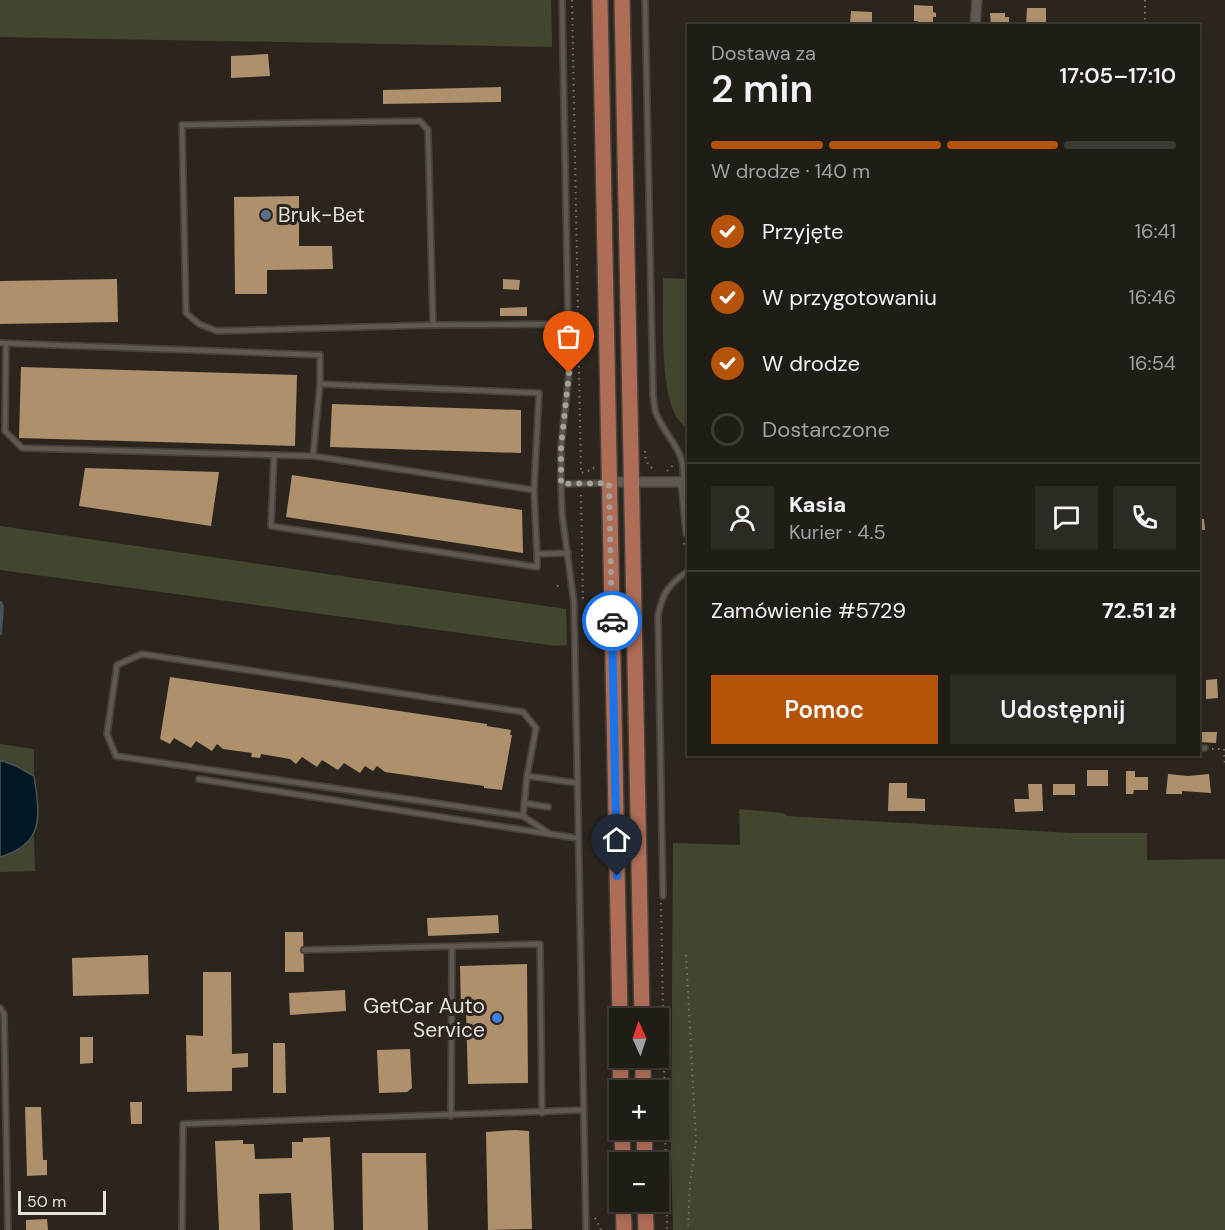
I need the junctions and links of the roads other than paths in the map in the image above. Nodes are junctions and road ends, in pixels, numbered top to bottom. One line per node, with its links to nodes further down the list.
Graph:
1 (562, 0): 7 (lane)
2 (600, 0): 14 (main road)
3 (622, 0): 15 (main road)
4 (645, 0): 13 (lane)
5 (976, 0): 6 (street)
6 (975, 24)
7 (568, 324): 8 (lane); 16 (lane)
8 (433, 325): 8 (lane)
9 (3, 343): 10 (lane); 11 (lane)
10 (320, 384): 12 (lane); 17 (lane)
11 (274, 455): 12 (lane); 20 (lane)
12 (313, 456): 17 (lane)
13 (683, 482): 15 (street); 18 (street)
14 (609, 483): 15 (street); 16 (lane); 34 (main road)
15 (632, 483): 35 (main road)
16 (561, 484): 19 (lane)
17 (534, 490): 20 (lane)
18 (687, 523)
19 (568, 553): 20 (lane); 24 (lane)
20 (537, 554)
21 (687, 572): 30 (lane)
22 (527, 776): 24 (lane); 25 (lane); 27 (lane)
23 (200, 779): 28 (lane)
24 (577, 783): 29 (lane)
25 (524, 803): 26 (lane); 27 (lane)
26 (548, 807)
27 (523, 816): 28 (lane)
28 (550, 834): 29 (lane)
29 (578, 838): 36 (lane)
30 (663, 896)
31 (452, 946): 32 (lane); 37 (lane); 38 (lane)
32 (304, 950)
33 (0, 1008): 41 (lane)
34 (620, 1008)
35 (642, 1008)
36 (583, 1110): 37 (lane); 43 (lane)
37 (542, 1113): 38 (lane)
38 (451, 1116): 42 (lane)
39 (623, 1212): 44 (main road)
40 (645, 1212): 45 (main road)
41 (8, 1230)
42 (182, 1230)
43 (586, 1230)
44 (624, 1230)
45 (646, 1230)

